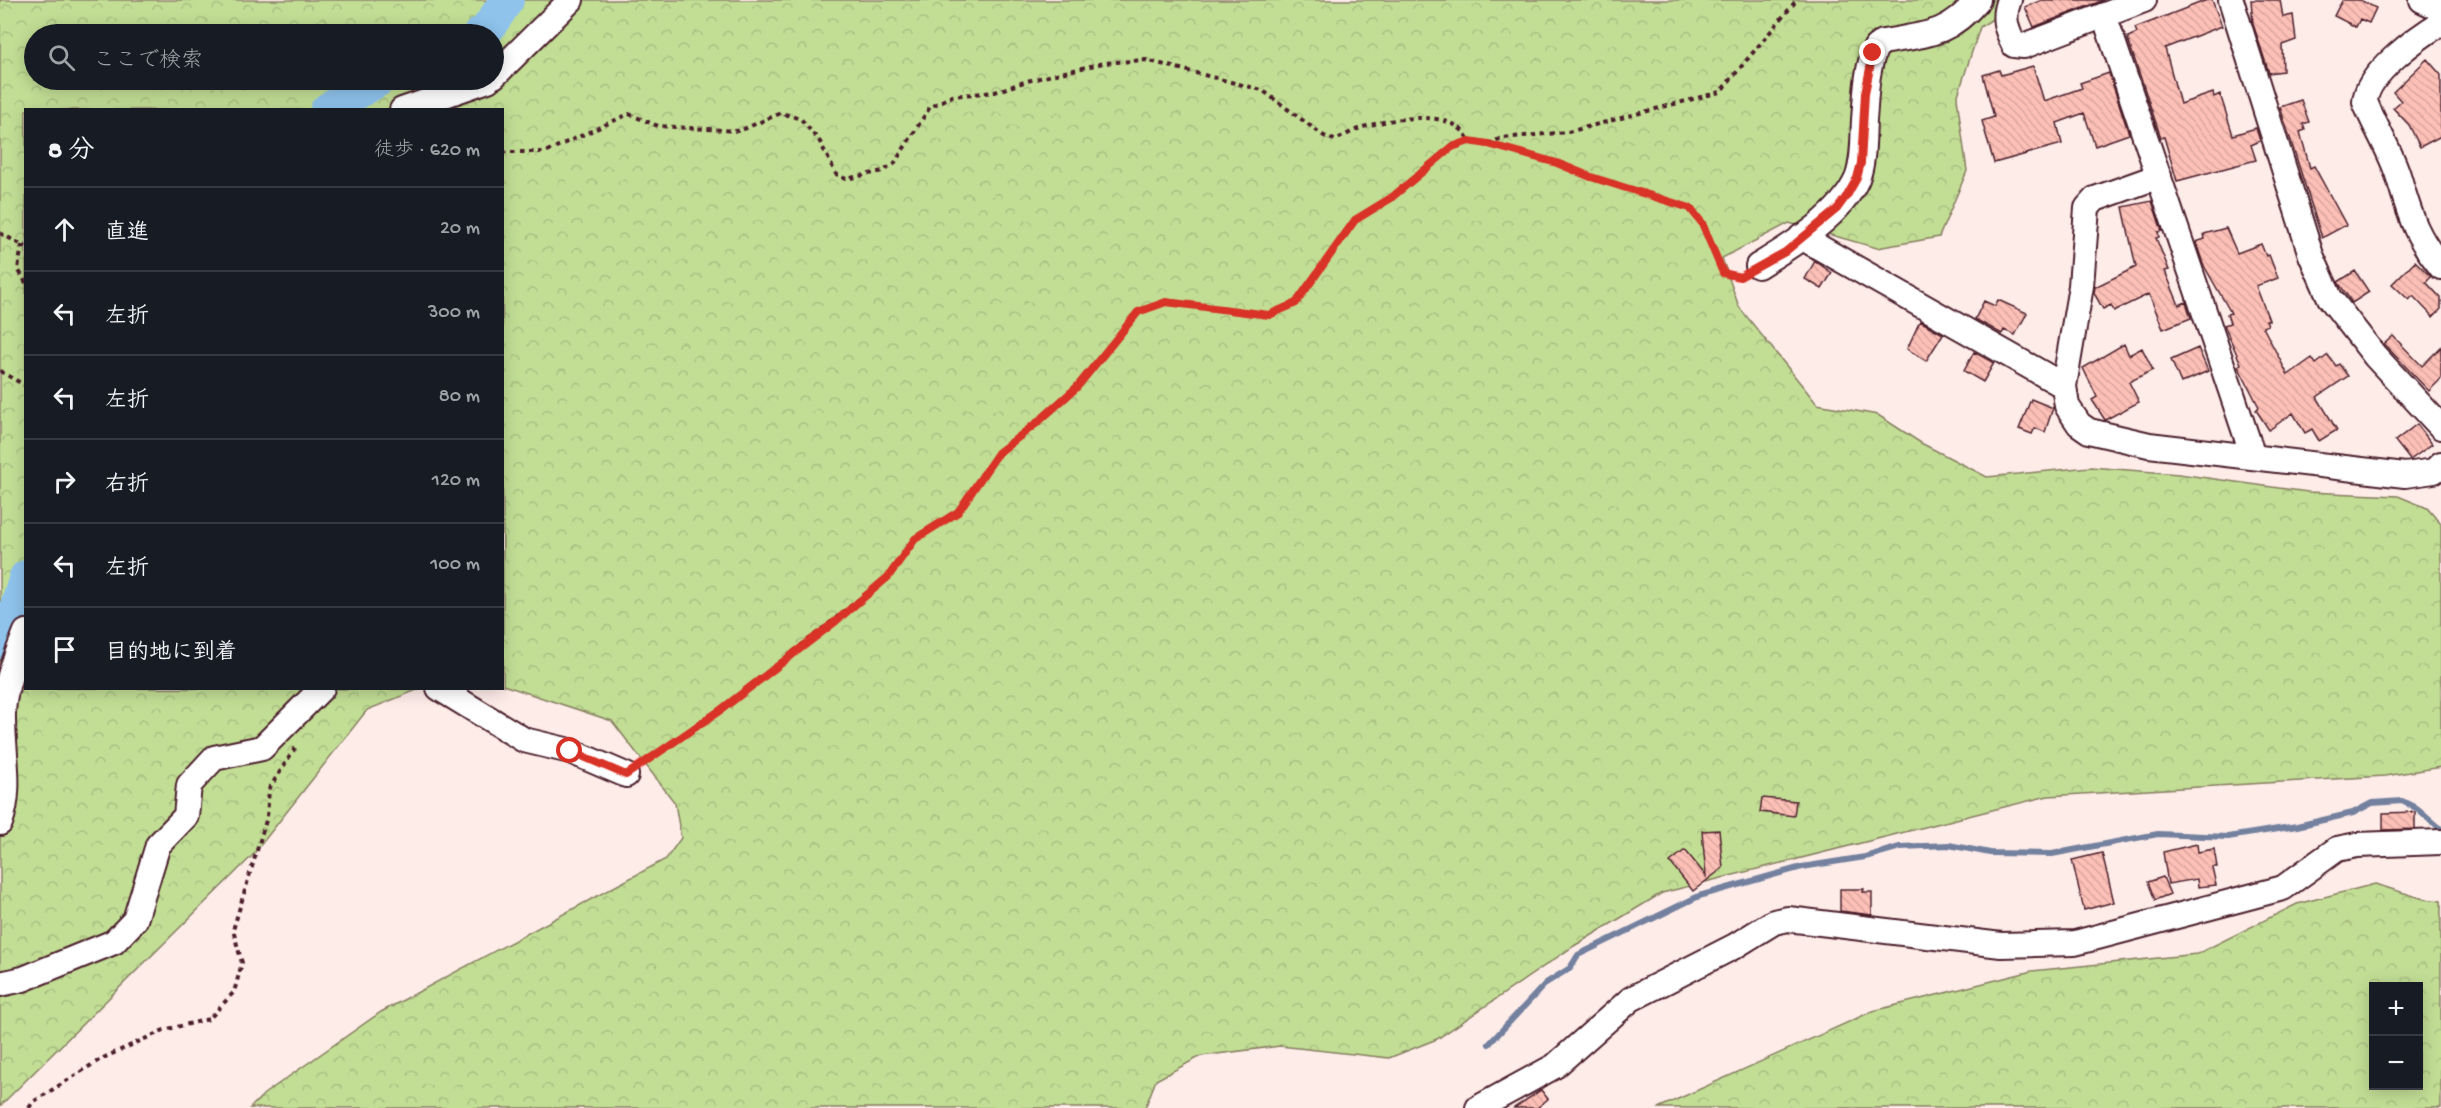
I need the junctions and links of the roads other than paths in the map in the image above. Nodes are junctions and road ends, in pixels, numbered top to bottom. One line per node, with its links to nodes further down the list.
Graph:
1 (571, 0): 10 (street)
2 (1978, 0): 14 (street)
3 (2009, 0): 8 (street)
4 (2144, 0): 8 (street)
5 (2231, 0): 18 (street)
6 (2422, 0): 7 (street)
7 (2441, 9)
8 (2104, 15): 13 (street)
9 (2441, 23): 16 (street)
10 (504, 66)
11 (459, 90): 12 (street)
12 (408, 108)
13 (2159, 176): 17 (street); 19 (street)
14 (1801, 237): 15 (street); 17 (street)
15 (1758, 266)
16 (2441, 267)
17 (2064, 386): 19 (street)
18 (2441, 426)
19 (2253, 456): 20 (street)
20 (2441, 465)
21 (24, 637): 25 (street)
22 (319, 690): 27 (street)
23 (442, 690): 24 (street)
24 (626, 775)
25 (0, 823)
26 (2441, 842): 28 (street)
27 (0, 984)
28 (1478, 1108)

